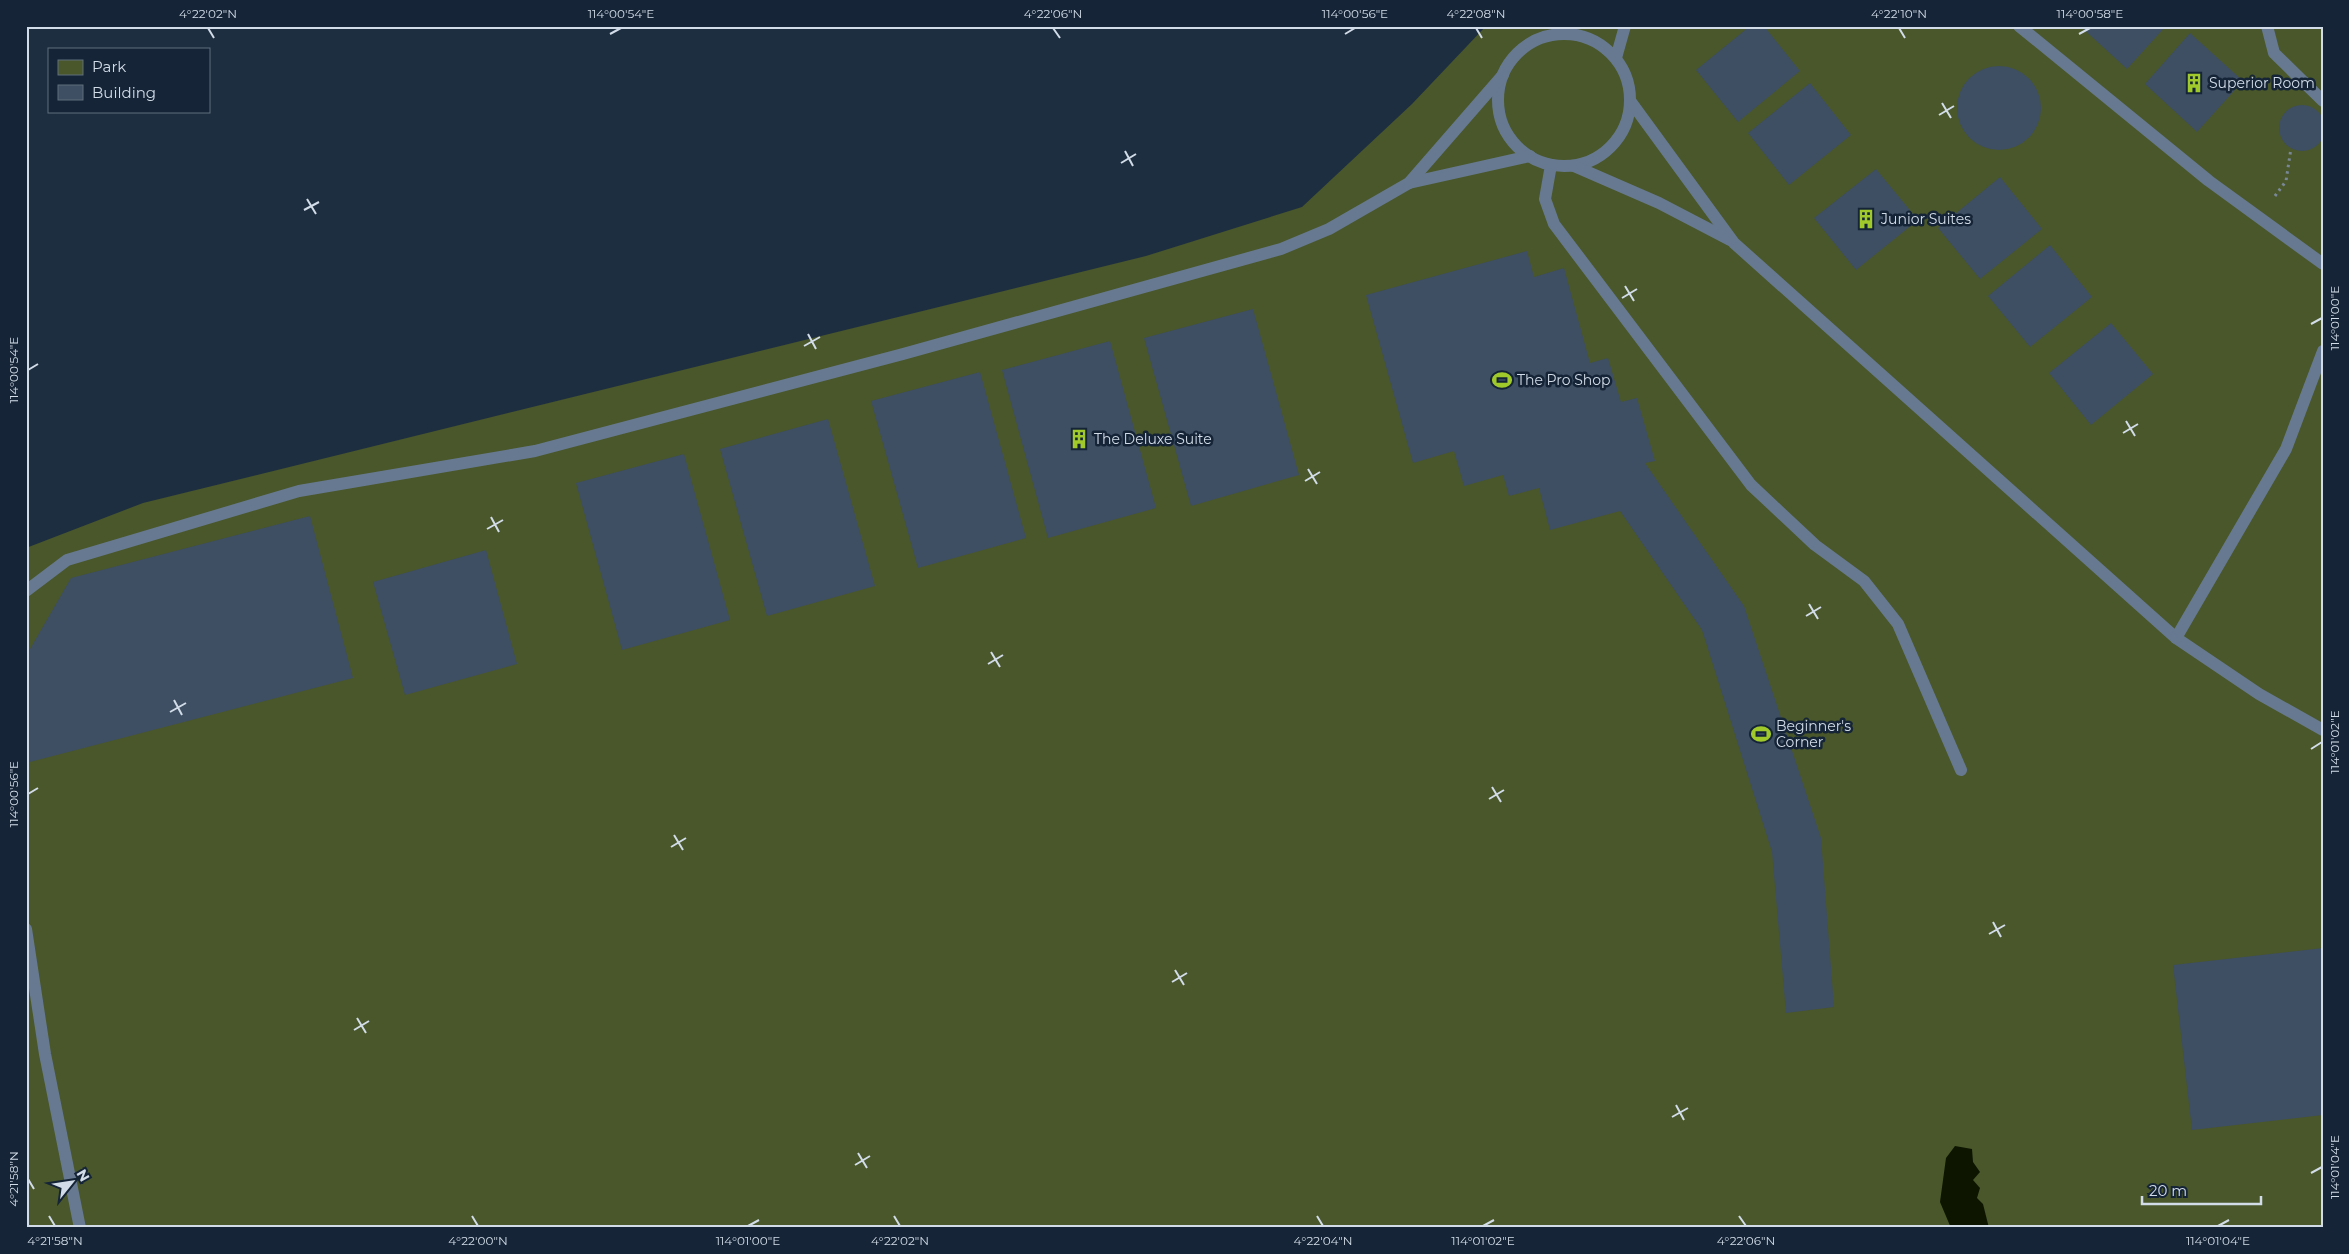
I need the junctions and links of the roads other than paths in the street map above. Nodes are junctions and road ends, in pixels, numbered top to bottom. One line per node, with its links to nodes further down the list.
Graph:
1 (1546, 26): 5 (lane)
2 (1625, 26): 6 (lane)
3 (2019, 26): 15 (lane)
4 (2267, 26): 8 (lane)
5 (1532, 41): 6 (lane); 7 (lane)
6 (1616, 58): 9 (lane)
7 (1503, 75): 10 (lane); 13 (lane)
8 (2323, 101)
9 (1631, 102): 12 (lane); 14 (lane)
10 (1530, 156): 11 (lane); 13 (lane)
11 (1551, 165): 12 (lane); 20 (lane)
12 (1574, 166): 14 (lane)
13 (1409, 183): 17 (lane)
14 (1734, 243): 18 (lane)
15 (2323, 264)
16 (2323, 351): 18 (lane)
17 (26, 592)
18 (2176, 638): 19 (lane)
19 (2323, 730)
20 (1961, 770)
21 (26, 929): 22 (lane)
22 (80, 1228)

